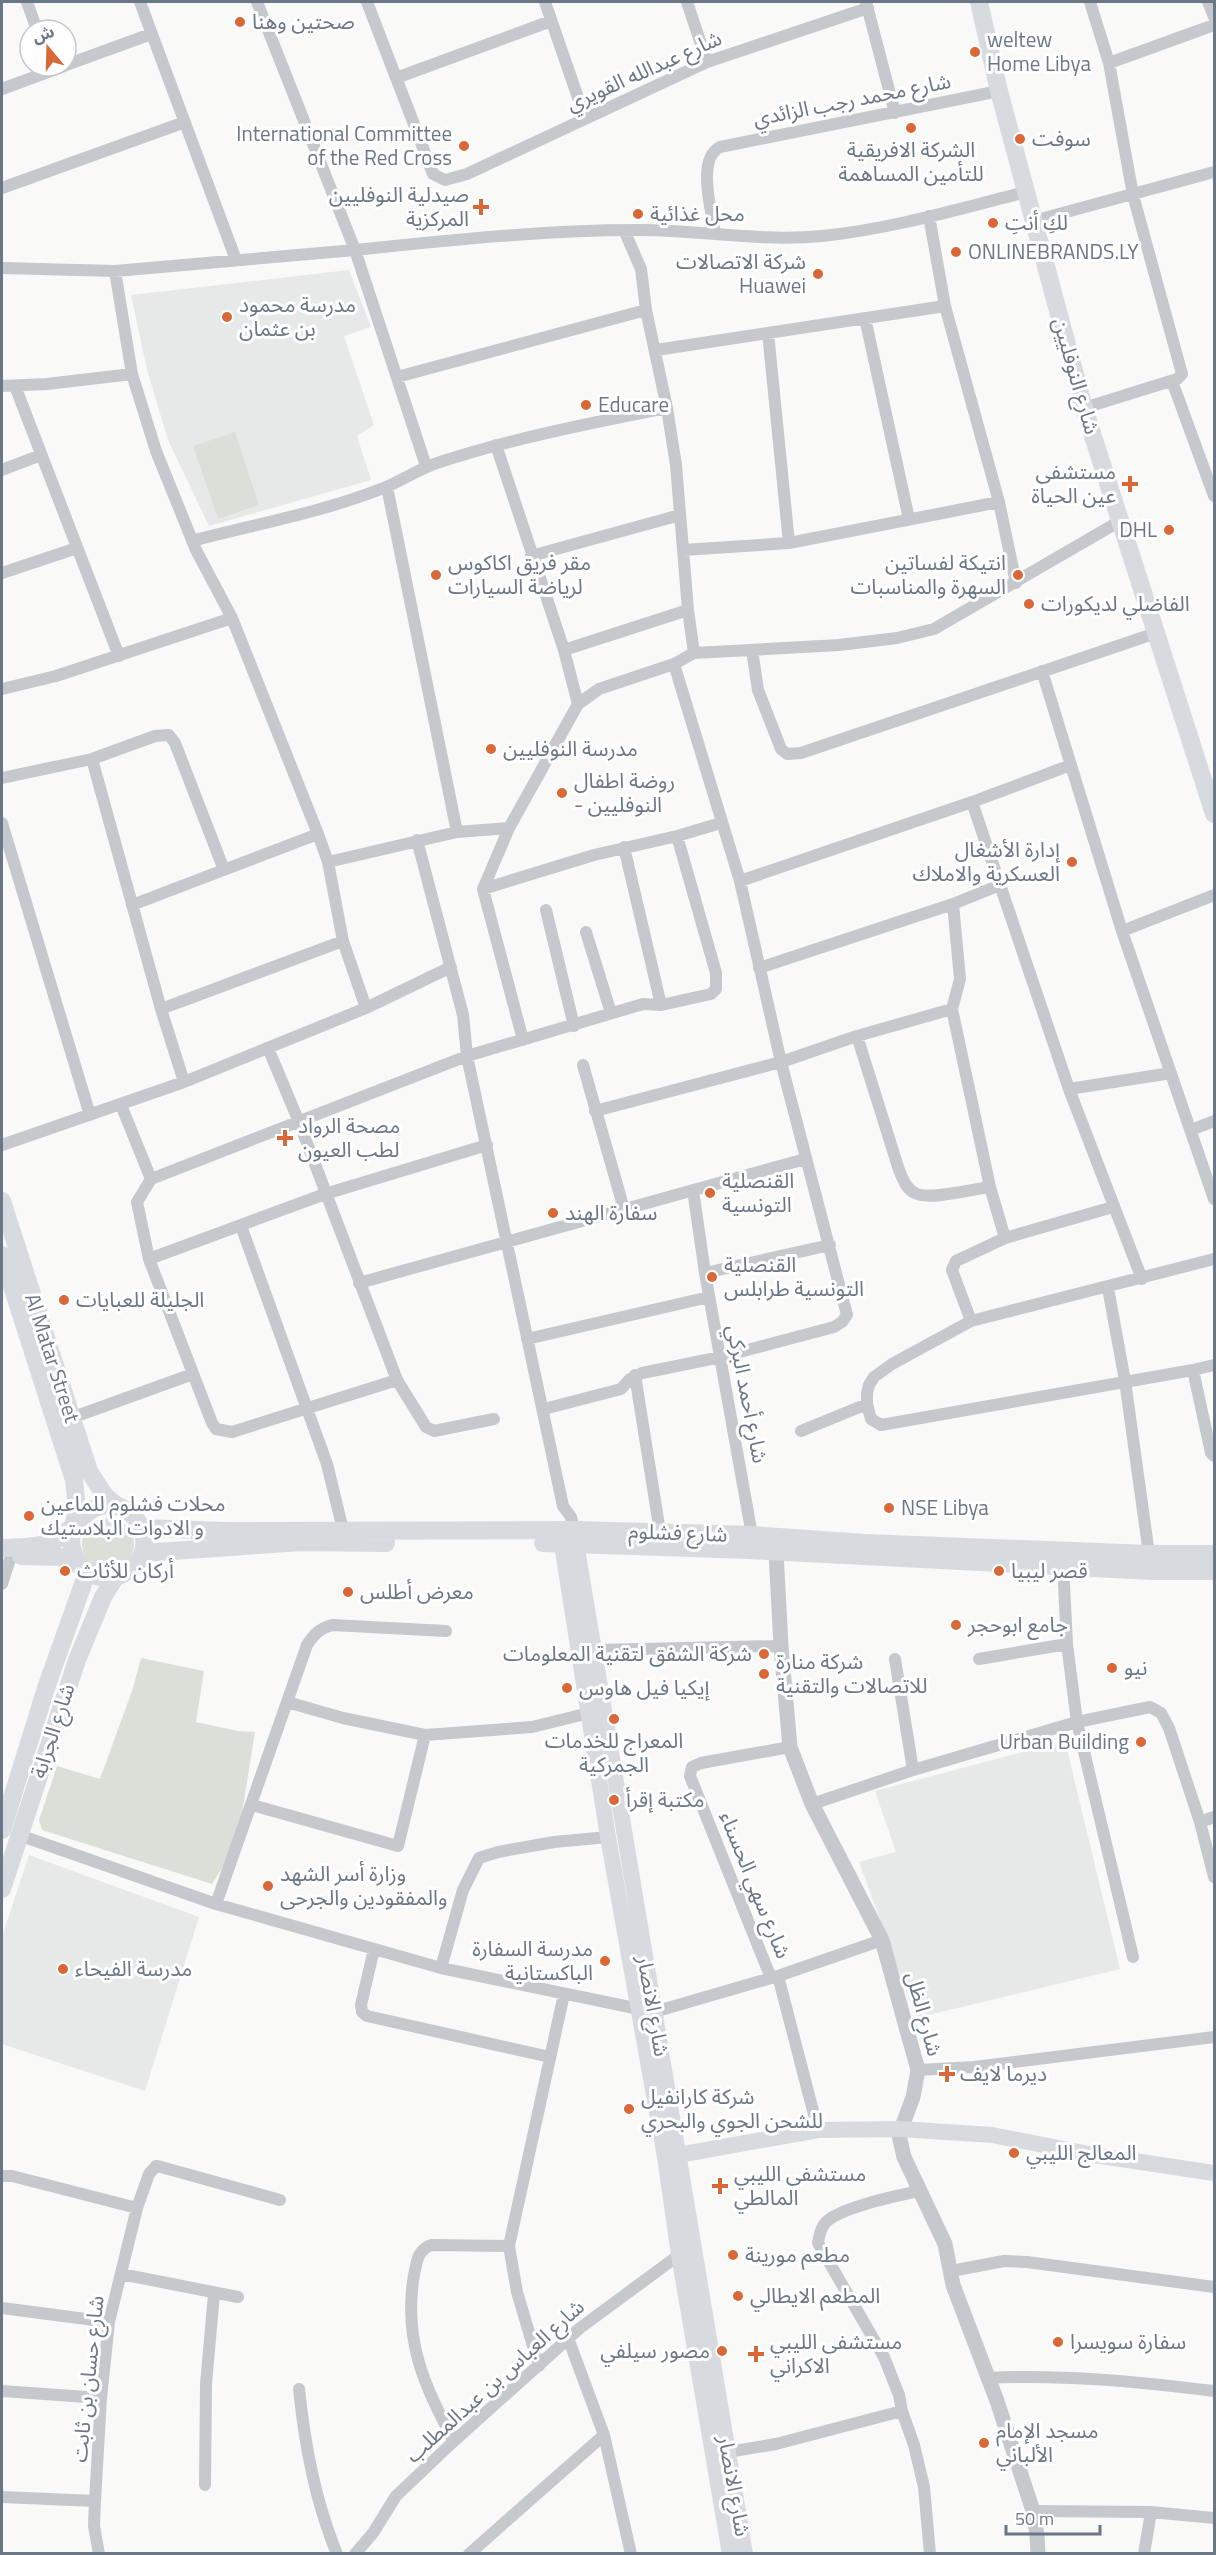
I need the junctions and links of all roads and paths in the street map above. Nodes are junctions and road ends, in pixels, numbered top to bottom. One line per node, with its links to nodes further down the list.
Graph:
1 (27, 2): 12 (street)
2 (140, 2): 15 (street)
3 (257, 2): 34 (street)
4 (367, 2): 20 (street)
5 (544, 2): 13 (street)
6 (687, 2): 17 (street)
7 (979, 2): 22 (main road, شارع النوفليين)
8 (1090, 2): 18 (street)
9 (1208, 2): 11 (street)
10 (867, 5): 17 (street, شارع عبدالله القويري); 23 (street)
11 (1215, 17)
12 (33, 18)
13 (551, 21): 20 (street); 24 (street)
14 (1215, 25): 18 (street)
15 (151, 34): 16 (street); 25 (street)
16 (78, 61)
17 (707, 62): 24 (street, شارع عبدالله القويري)
18 (1109, 63): 29 (street)
19 (27, 78): 21 (street)
20 (396, 78): 24 (street, شارع عبدالله القويري)
21 (2, 89)
22 (999, 91): 23 (street, شارع محمد رجب الزائدي); 28 (main road, شارع النوفليين)
23 (895, 113): 33 (street, شارع محمد رجب الزائدي)
24 (585, 118)
25 (185, 122): 27 (street); 35 (street)
26 (1215, 172): 29 (street)
27 (2, 188)
28 (1026, 192): 30 (street); 31 (main road, شارع النوفليين)
29 (1132, 195): 31 (street); 45 (street)
30 (929, 216): 33 (street); 38 (street)
31 (1033, 221): 49 (main road, شارع النوفليين)
32 (624, 230): 33 (street); 34 (street); 39 (street)
33 (715, 234)
34 (355, 250): 35 (street); 44 (street)
35 (236, 260): 37 (street)
36 (2, 268): 37 (street)
37 (115, 271): 43 (street)
38 (945, 306): 40 (street); 56 (street)
39 (646, 310): 42 (street); 44 (street)
40 (865, 318): 41 (street); 58 (street)
41 (768, 333): 42 (street); 61 (street)
42 (656, 350): 48 (street)
43 (132, 374): 47 (street); 60 (street)
44 (397, 377): 52 (street)
45 (1172, 381): 49 (street); 55 (street)
46 (2, 386): 47 (street)
47 (15, 386): 51 (street)
48 (667, 408): 50 (street); 57 (street)
49 (1084, 408): 59 (main road, شارع النوفليين)
50 (496, 445): 52 (street); 64 (street)
51 (41, 455): 53 (street); 62 (street)
52 (426, 466): 54 (street)
53 (2, 470)
54 (387, 487): 60 (street); 86 (street)
55 (1215, 496)
56 (999, 502): 58 (street); 66 (street)
57 (680, 515): 63 (street); 64 (street)
58 (909, 519): 61 (street)
59 (1120, 521): 66 (street); 69 (main road, شارع النوفليين)
60 (192, 541): 68 (street)
61 (789, 543): 63 (street)
62 (77, 548): 65 (street); 73 (street)
63 (683, 550): 67 (street)
64 (531, 556): 70 (street)
65 (2, 573)
66 (1016, 584): 71 (street)
67 (688, 610): 70 (street); 72 (street)
68 (232, 618): 73 (street); 87 (street)
69 (1156, 633): 75 (street); 82 (main road, شارع النوفليين)
70 (564, 650): 77 (street)
71 (752, 650): 72 (street); 75 (street)
72 (694, 653): 74 (street)
73 (119, 656): 76 (street)
74 (675, 664): 77 (street); 83 (street)
75 (1041, 671): 79 (street)
76 (2, 689)
77 (578, 704): 85 (street)
78 (92, 759): 80 (street); 92 (street); 98 (street)
79 (1071, 765): 81 (street); 100 (street)
80 (2, 778)
81 (972, 802): 93 (street); 94 (street)
82 (1213, 805)
83 (721, 823): 88 (street); 93 (street)
84 (2, 824): 122 (street)
85 (510, 828): 86 (street); 95 (street)
86 (457, 832): 89 (street)
87 (318, 834): 91 (street); 92 (street)
88 (677, 836): 90 (street); 105 (street)
89 (417, 840): 91 (street); 103 (street)
90 (624, 847): 95 (street); 105 (street)
91 (328, 862): 102 (street)
92 (224, 870): 98 (street)
93 (740, 881): 104 (street)
94 (1000, 885): 97 (street); 119 (street)
95 (483, 888): 112 (street)
96 (1215, 895): 100 (street)
97 (953, 904): 104 (street); 108 (street)
98 (132, 905): 107 (street)
99 (546, 910): 110 (street)
100 (1122, 931): 117 (street)
101 (586, 932): 109 (street)
102 (343, 941): 106 (street); 107 (street)
103 (451, 967): 106 (street); 114 (street)
104 (759, 968): 115 (street)
105 (661, 1005): 109 (street)
106 (366, 1008): 113 (street)
107 (160, 1009): 118 (street)
108 (952, 1009): 111 (street); 130 (street)
109 (611, 1013): 110 (street)
110 (574, 1026): 112 (street)
111 (857, 1036): 115 (street); 130 (street)
112 (523, 1040): 114 (street)
113 (268, 1048): 118 (street); 124 (street)
114 (467, 1056): 124 (street); 127 (street)
115 (781, 1062): 121 (street); 128 (street)
116 (583, 1065): 121 (street)
117 (1171, 1073): 119 (street); 125 (street)
118 (184, 1082): 120 (street)
119 (1069, 1089): 135 (street)
120 (121, 1105): 122 (street); 129 (street)
121 (596, 1112): 136 (street)
122 (90, 1115): 126 (street)
123 (1215, 1121): 125 (street)
124 (298, 1122): 129 (street); 132 (street)
125 (1191, 1130): 133 (street)
126 (2, 1145)
127 (487, 1145): 132 (street); 139 (street)
128 (805, 1159): 131 (street); 140 (street)
129 (151, 1179): 143 (street)
130 (990, 1187): 138 (street)
131 (693, 1190): 136 (street); 145 (street, شارع أحمد البركي)
132 (325, 1194): 137 (street); 148 (street)
133 (1215, 1199)
134 (2, 1201): 163 (main road, Al Matar Street)
135 (1113, 1207): 138 (street); 146 (street)
136 (624, 1209): 139 (street)
137 (241, 1226): 141 (street); 161 (street)
138 (1005, 1238): 151 (street)
139 (506, 1242): 148 (street); 152 (street)
140 (830, 1245): 145 (street); 153 (street)
141 (163, 1254): 143 (street); 147 (street)
142 (2, 1255): 168 (main road)
143 (149, 1259): 147 (street)
144 (1215, 1259): 146 (street)
145 (705, 1273): 150 (street, شارع أحمد البركي)
146 (1143, 1279): 149 (street)
147 (157, 1280): 156 (street)
148 (359, 1283): 158 (street)
149 (1108, 1288): 151 (street); 159 (street)
150 (709, 1297): 152 (street); 153 (street, شارع أحمد البركي)
151 (970, 1321): 160 (street)
152 (527, 1339): 162 (street)
153 (721, 1357): 157 (street); 172 (street, شارع أحمد البركي)
154 (1215, 1365): 155 (street)
155 (1193, 1370): 159 (street); 166 (street)
156 (193, 1374): 161 (street); 163 (street)
157 (635, 1376): 162 (street); 171 (street)
158 (398, 1380): 161 (street); 164 (street)
159 (1125, 1381): 160 (street); 177 (street)
160 (867, 1404): 165 (street)
161 (308, 1409): 170 (street)
162 (544, 1409): 173 (street)
163 (71, 1418): 167 (main road, Al Matar Street)
164 (494, 1419)
165 (801, 1431)
166 (1215, 1456)
167 (117, 1506): 168 (main road); 169 (main road)
168 (74, 1527): 176 (main road); 180 (main road)
169 (142, 1528): 170 (main road, شارع فشلوم); 175 (main road)
170 (343, 1530): 173 (main road, شارع فشلوم)
171 (660, 1532): 172 (main road, شارع فشلوم); 173 (main road, شارع فشلوم)
172 (752, 1535): 177 (main road, شارع فشلوم)
173 (568, 1537): 174 (main road, شارع فشلوم); 175 (main road, شارع فشلوم); 187 (main road, شارع الانصار); 191 (main road, شارع الانصار)
174 (776, 1552): 179 (main road, شارع فشلوم); 186 (street, شارع الظل)
175 (142, 1553): 182 (main road)
176 (5, 1554): 180 (main road); 183 (street)
177 (1149, 1554): 178 (main road, شارع فشلوم)
178 (1215, 1554)
179 (1063, 1565): 181 (main road, شارع فشلوم); 185 (street)
180 (83, 1569): 182 (main road); 200 (main road, شارع الجرابة)
181 (1215, 1571)
182 (115, 1578): 200 (main road, شارع الجرابة)
183 (2, 1584)
184 (446, 1631): 190 (street)
185 (1067, 1644): 189 (street); 192 (street)
186 (781, 1646): 187 (street); 194 (street, شارع الظل)
187 (594, 1650): 211 (main road, شارع الانصار)
188 (895, 1659): 195 (street)
189 (980, 1659)
190 (287, 1702): 193 (street); 197 (street)
191 (589, 1713): 193 (street); 201 (main road, شارع الانصار)
192 (1077, 1722): 195 (street); 199 (street); 207 (street)
193 (425, 1735): 197 (street)
194 (790, 1747): 196 (street, شارع الظل); 209 (street, شارع سهي الحسناء)
195 (913, 1770): 196 (street)
196 (812, 1804): 205 (street, شارع الظل)
197 (252, 1805): 204 (street)
198 (1215, 1817): 199 (street)
199 (1200, 1822): 202 (street)
200 (10, 1832): 203 (main road, شارع الجرابة); 204 (street)
201 (608, 1837): 208 (street); 211 (main road, شارع الانصار)
202 (1215, 1876)
203 (2, 1889)
204 (216, 1904): 206 (street)
205 (882, 1940): 209 (street); 214 (street, شارع الظل)
206 (374, 1949): 208 (street); 213 (street)
207 (1133, 1957)
208 (441, 1968): 210 (street)
209 (774, 1977): 211 (street); 216 (street)
210 (564, 1994): 211 (street); 213 (street)
211 (647, 2010): 217 (main road, شارع الانصار); 224 (main road, شارع الانصار)
212 (1215, 2037): 214 (street)
213 (550, 2057): 223 (street)
214 (918, 2070): 215 (street, شارع الظل)
215 (900, 2129): 216 (main road); 218 (main road); 220 (street)
216 (818, 2130): 217 (main road)
217 (678, 2155): 233 (main road, شارع الانصار)
218 (1215, 2173)
219 (2, 2176): 222 (street)
220 (919, 2191): 225 (street); 240 (street)
221 (280, 2200): 222 (street, شارع حسان بن ثابت)
222 (137, 2208): 226 (street, شارع حسان بن ثابت)
223 (509, 2246): 234 (street); 242 (street)
224 (679, 2255): 232 (street, شارع العباس بن عبدالمطلب); 233 (main road, شارع الانصار)
225 (951, 2271): 227 (street); 235 (street)
226 (121, 2274): 228 (street); 231 (street, شارع حسان بن ثابت)
227 (1215, 2287)
228 (214, 2294): 229 (street); 244 (street)
229 (238, 2297)
230 (2, 2308): 231 (street)
231 (109, 2322): 239 (street, شارع حسان بن ثابت)
232 (568, 2338): 234 (street, شارع العباس بن عبدالمطلب); 241 (street)
233 (704, 2355): 243 (main road, شارع الانصار); 255 (main road, شارع الانصار)
234 (540, 2366): 242 (street, شارع العباس بن عبدالمطلب)
235 (987, 2378): 238 (street); 247 (street)
236 (299, 2389): 251 (street)
237 (2, 2391): 239 (street)
238 (1215, 2391)
239 (101, 2398): 246 (street, شارع حسان بن ثابت)
240 (902, 2411): 243 (street); 257 (street)
241 (604, 2435): 253 (street); 254 (street)
242 (454, 2441): 252 (street, شارع العباس بن عبدالمطلب)
243 (728, 2452): 256 (main road, شارع الانصار)
244 (205, 2485)
245 (2, 2497): 246 (street)
246 (95, 2501): 250 (street, شارع حسان بن ثابت)
247 (1033, 2511): 248 (street); 258 (street)
248 (1151, 2512): 249 (street); 259 (street)
249 (1215, 2518)
250 (99, 2553)
251 (337, 2553)
252 (355, 2553)
253 (469, 2553)
254 (631, 2553)
255 (730, 2553)
256 (745, 2553)
257 (930, 2553)
258 (1038, 2553)
259 (1144, 2553)

